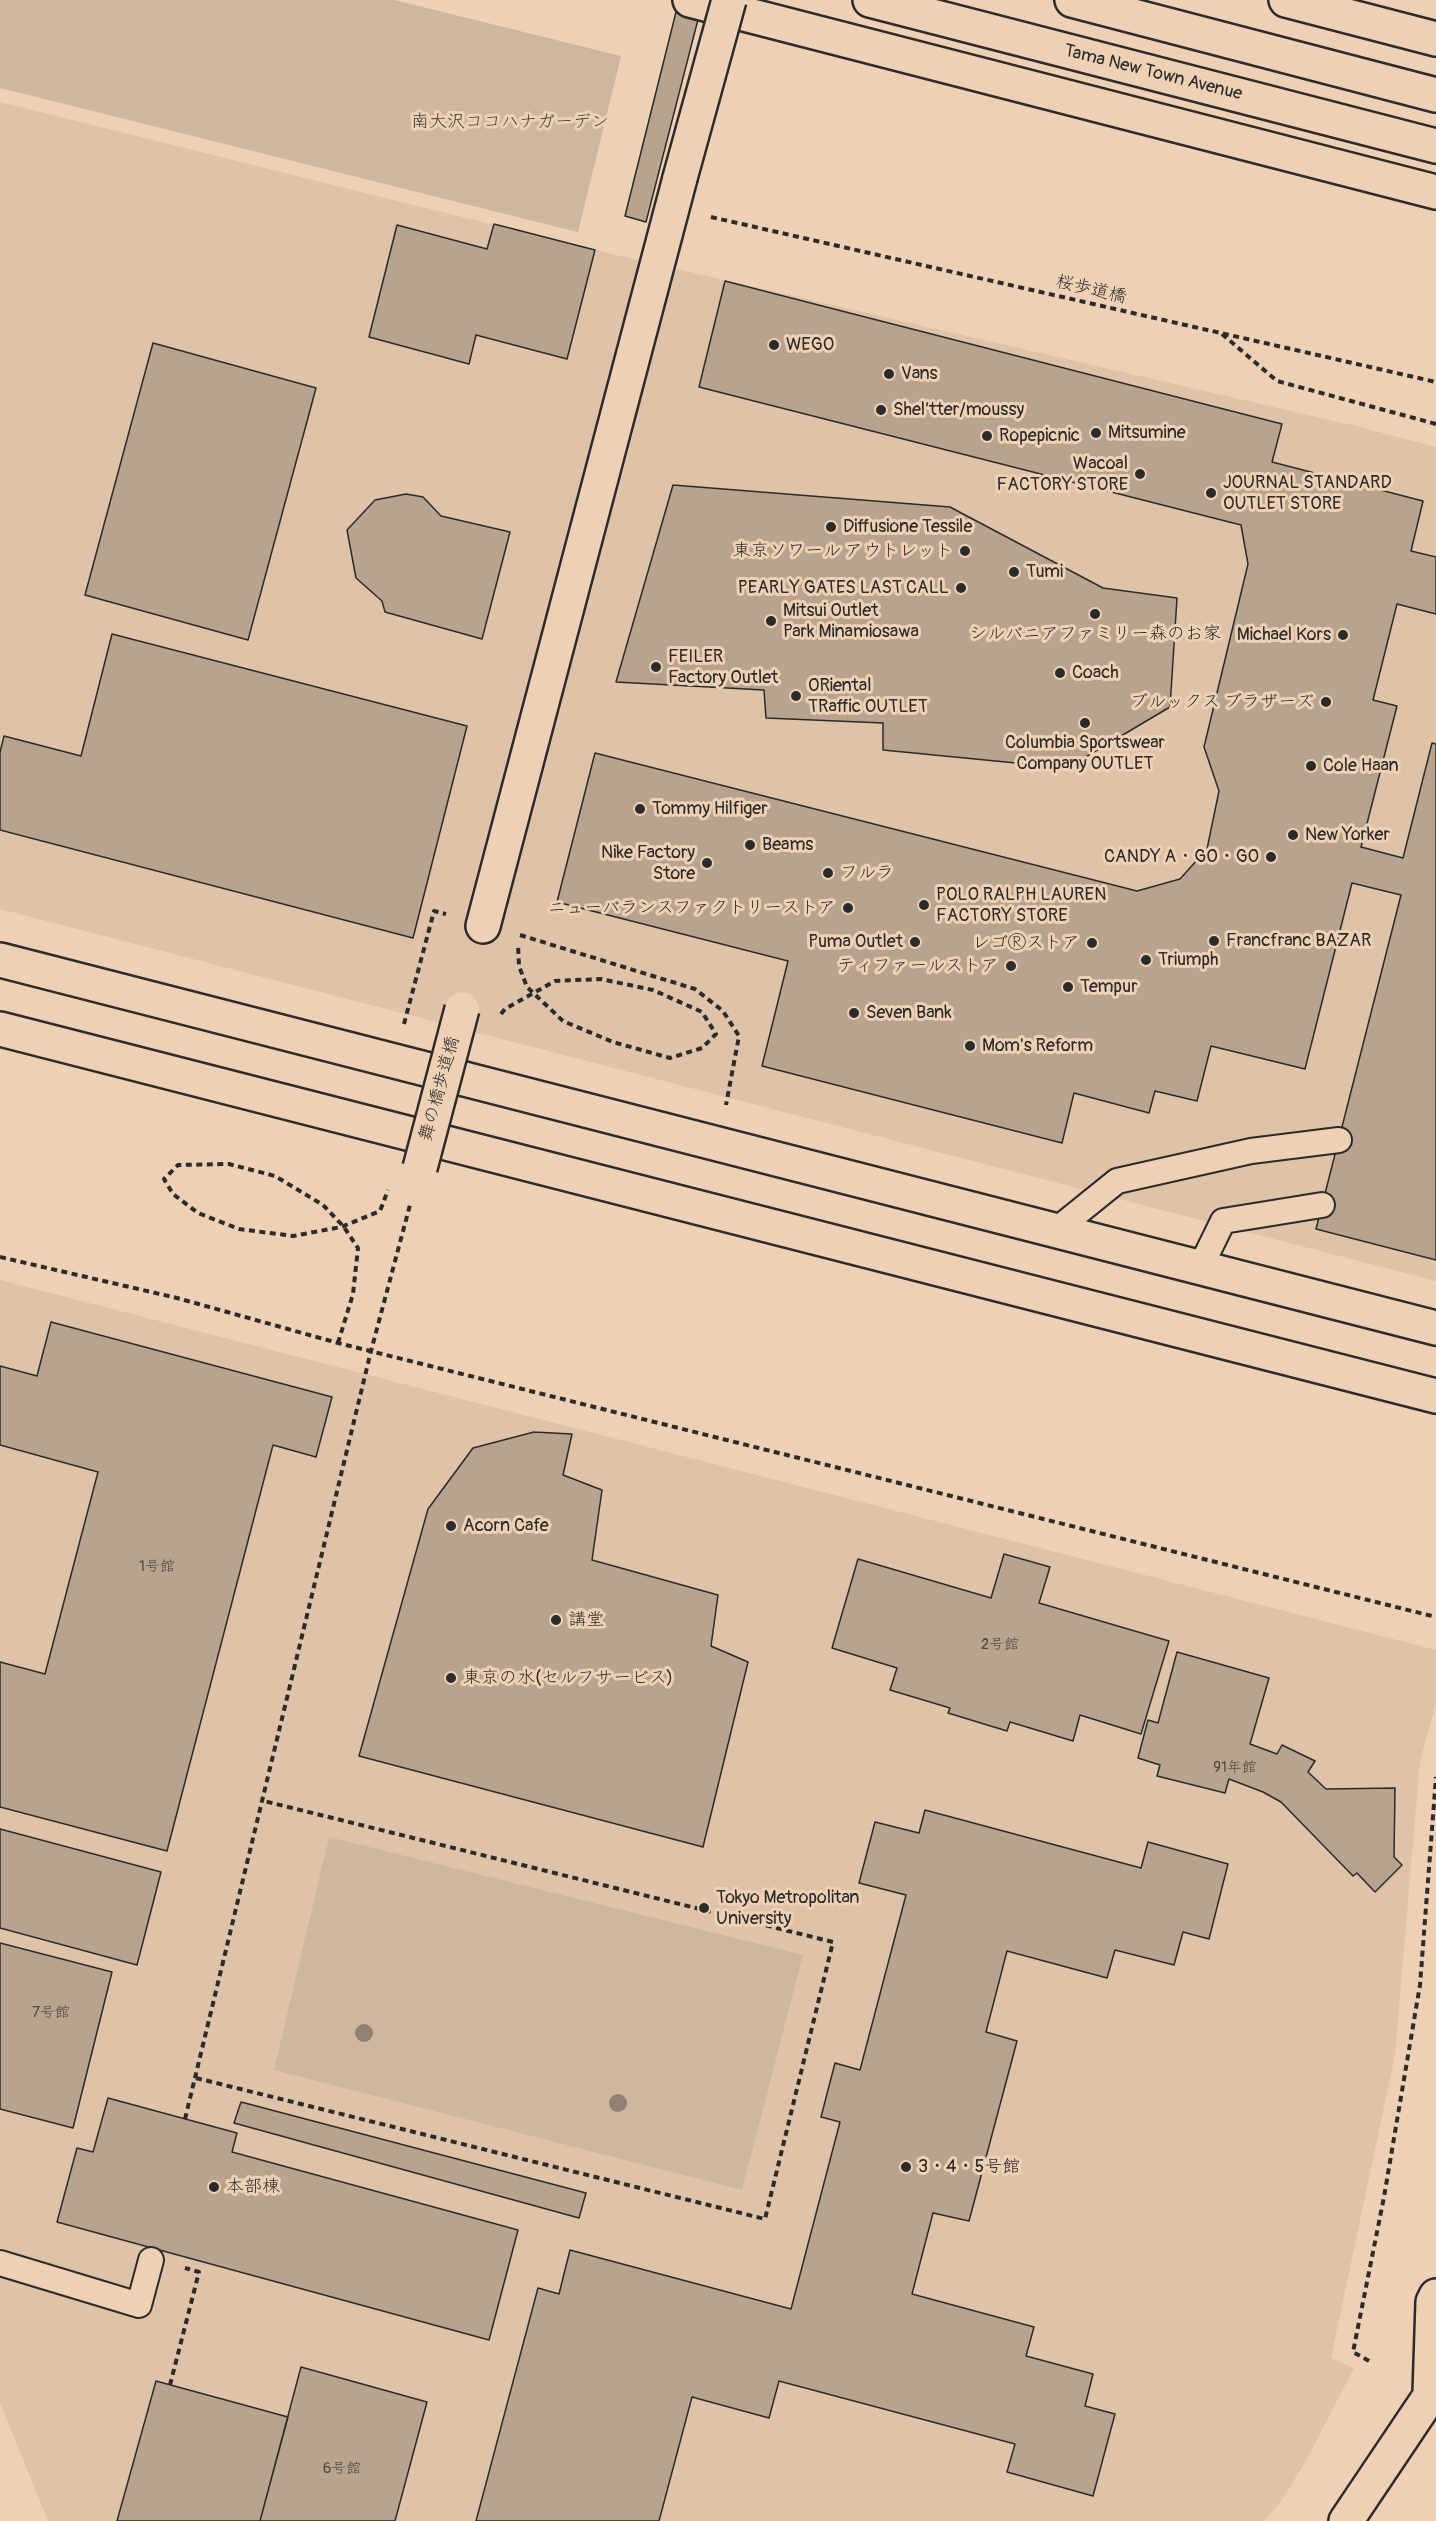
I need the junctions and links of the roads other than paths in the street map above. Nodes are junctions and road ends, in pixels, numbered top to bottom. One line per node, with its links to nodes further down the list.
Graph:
1 (690, 0): 9 (street)
2 (729, 0): 10 (street, bridge)
3 (870, 0): 8 (street, Tama New Town Avenue)
4 (1072, 0): 7 (street)
5 (1286, 0): 6 (street)
6 (1436, 39)
7 (1436, 95)
8 (1436, 146)
9 (1436, 192)
10 (483, 926)
11 (0, 960): 17 (street)
12 (459, 1019): 15 (street, 舞の橋歩道橋, bridge)
13 (0, 1029): 20 (street)
14 (1339, 1140): 17 (lane)
15 (420, 1168)
16 (1323, 1205): 18 (lane)
17 (1055, 1230): 18 (street)
18 (1200, 1268): 19 (street)
19 (1436, 1328)
20 (1436, 1396)
21 (151, 2260): 22 (lane)
22 (0, 2263)
23 (1436, 2296): 24 (street)
24 (1434, 2392): 25 (street)
25 (1346, 2521)

